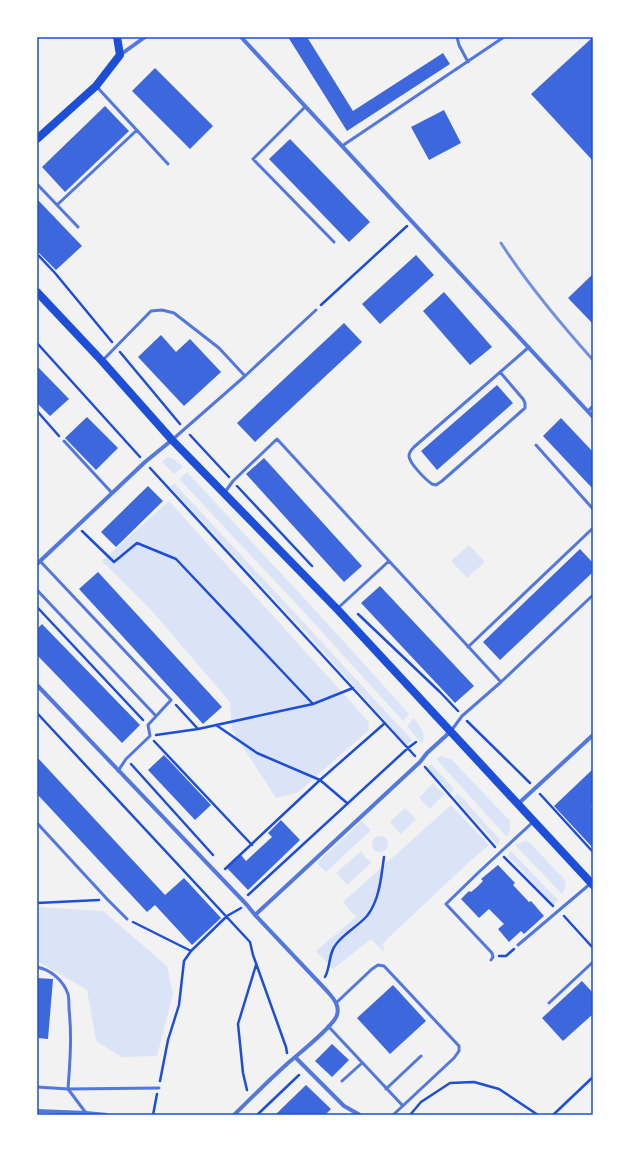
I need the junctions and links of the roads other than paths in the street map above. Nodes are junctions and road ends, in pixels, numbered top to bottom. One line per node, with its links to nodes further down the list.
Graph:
1 (117, 37): 6 (main road)
2 (145, 37): 6 (street)
3 (241, 37): 9 (street)
4 (457, 37): 7 (lane)
5 (504, 37): 7 (lane)
6 (120, 55): 8 (main road)
7 (468, 62): 12 (lane)
8 (96, 86): 10 (lane); 11 (main road)
9 (305, 107): 12 (street); 17 (lane)
10 (137, 130): 13 (lane); 15 (lane)
11 (37, 139)
12 (342, 146): 20 (street)
13 (168, 164)
14 (37, 184): 15 (lane)
15 (57, 205): 16 (lane)
16 (78, 227)
17 (334, 242)
18 (37, 292): 21 (main road)
19 (316, 310): 23 (lane)
20 (529, 347): 22 (lane); 25 (street)
21 (102, 361): 23 (lane); 27 (main road)
22 (500, 372): 22 (lane)
23 (245, 376): 27 (lane)
24 (593, 406): 25 (lane)
25 (588, 411): 26 (street)
26 (593, 417)
27 (172, 440): 30 (street); 31 (main road)
28 (64, 442): 30 (lane)
29 (536, 445): 32 (lane)
30 (112, 493): 35 (street)
31 (224, 493): 34 (lane); 38 (main road)
32 (593, 509)
33 (593, 528): 39 (lane)
34 (389, 561): 38 (lane); 39 (lane)
35 (39, 563): 42 (lane)
36 (37, 590): 42 (lane)
37 (593, 595): 40 (lane)
38 (337, 610): 43 (main road)
39 (468, 647): 40 (lane)
40 (501, 682): 43 (lane)
41 (37, 686): 45 (street)
42 (156, 716): 45 (lane)
43 (450, 732): 46 (main road); 50 (street)
44 (593, 735): 46 (street)
45 (118, 771): 50 (street)
46 (518, 804): 47 (main road)
47 (533, 821): 49 (main road); 53 (lane)
48 (37, 823): 51 (lane)
49 (592, 884): 52 (lane)
50 (255, 915): 56 (street)
51 (127, 919)
52 (518, 946)
53 (492, 958)
54 (593, 962): 57 (lane)
55 (37, 967): 65 (lane)
56 (336, 1003): 58 (street); 67 (lane)
57 (549, 1003)
58 (328, 1026): 60 (street); 61 (lane)
59 (421, 1056): 66 (lane)
60 (295, 1057): 70 (street); 72 (street)
61 (362, 1062): 62 (lane); 66 (lane)
62 (342, 1081)
63 (37, 1087): 65 (lane)
64 (158, 1088): 65 (lane)
65 (68, 1089): 69 (lane)
66 (386, 1089): 67 (lane)
67 (403, 1106): 73 (lane)
68 (37, 1111): 69 (street)
69 (86, 1113): 71 (street)
70 (356, 1114)
71 (107, 1115)
72 (234, 1115)
73 (393, 1115)

